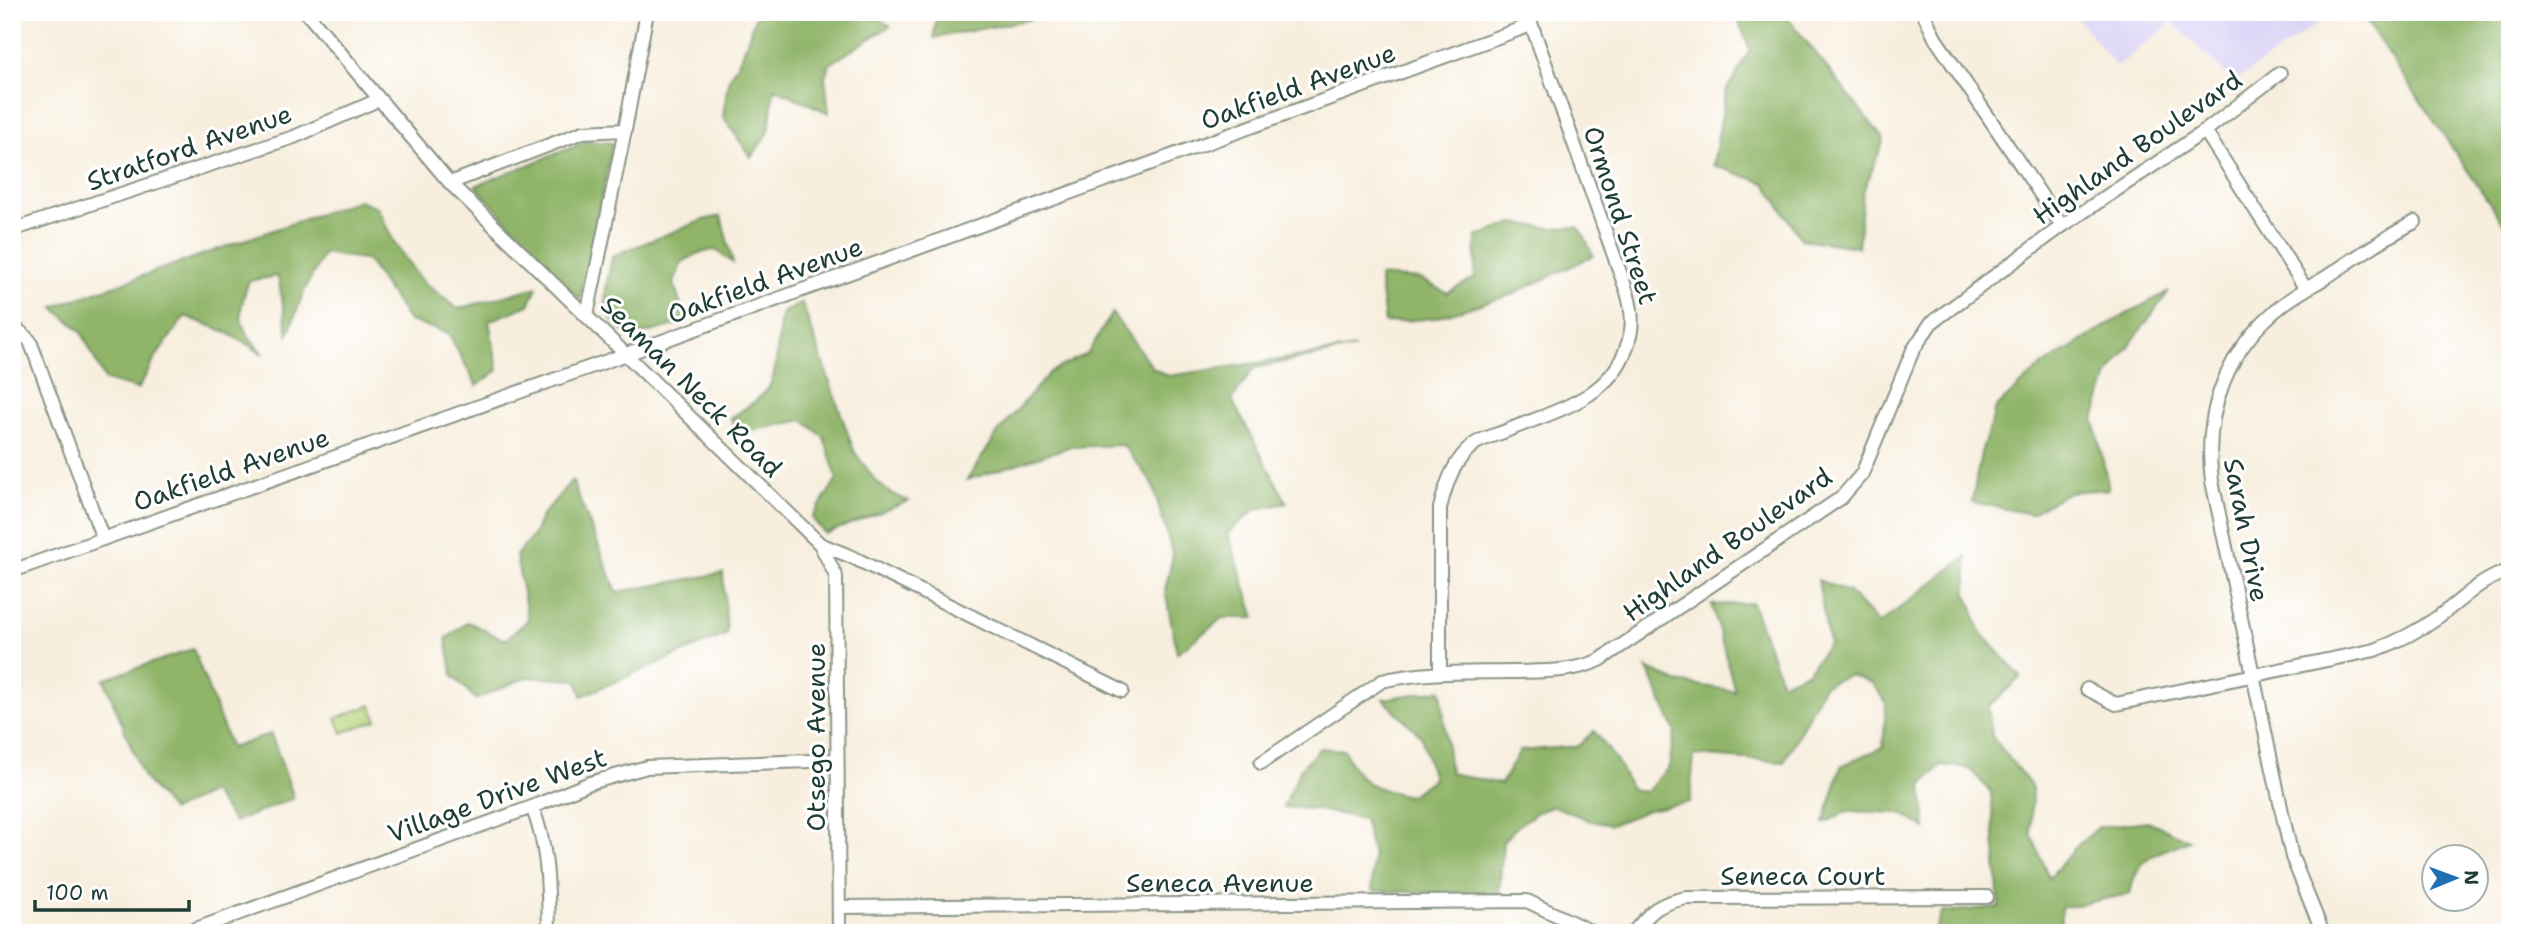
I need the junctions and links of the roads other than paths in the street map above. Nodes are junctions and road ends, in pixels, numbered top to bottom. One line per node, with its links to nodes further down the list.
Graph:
1 (306, 12): 7 (street, Seaman Neck Road)
2 (647, 12): 8 (street)
3 (1527, 12): 5 (street, Ormond Street)
4 (1923, 12): 12 (street)
5 (1531, 25): 17 (street, Oakfield Avenue); 22 (street, Ormond Street)
6 (2280, 73): 9 (street, Highland Boulevard)
7 (378, 100): 10 (street, Seaman Neck Road); 13 (street, Stratford Avenue)
8 (625, 130): 10 (street); 15 (street)
9 (2205, 131): 12 (street, Highland Boulevard); 14 (street)
10 (450, 183): 15 (street, Seaman Neck Road)
11 (2416, 222): 14 (street, Sarah Drive)
12 (2062, 226): 22 (street, Highland Boulevard)
13 (12, 230)
14 (2306, 289): 23 (street, Sarah Drive)
15 (587, 315): 17 (street, Seaman Neck Road)
16 (12, 328): 18 (street)
17 (624, 355): 18 (street, Oakfield Avenue); 19 (street, Seaman Neck Road)
18 (103, 538): 21 (street, Oakfield Avenue)
19 (820, 544): 25 (street, Seaman Neck Road); 26 (street, Otsego Avenue)
20 (2510, 570): 23 (street)
21 (12, 571)
22 (1440, 673): 27 (street, Highland Boulevard)
23 (2254, 676): 24 (street); 36 (street, Sarah Drive)
24 (2087, 689)
25 (1122, 691)
26 (837, 760): 28 (street, Village Drive West); 30 (street, Otsego Avenue)
27 (1261, 763)
28 (532, 807): 31 (street, Village Drive West); 32 (street)
29 (1987, 897): 35 (street, Seneca Court)
30 (839, 908): 33 (street, Otsego Avenue); 34 (street, Seneca Avenue)
31 (185, 933)
32 (548, 933)
33 (839, 933)
34 (1594, 933)
35 (1633, 933)
36 (2323, 933)

